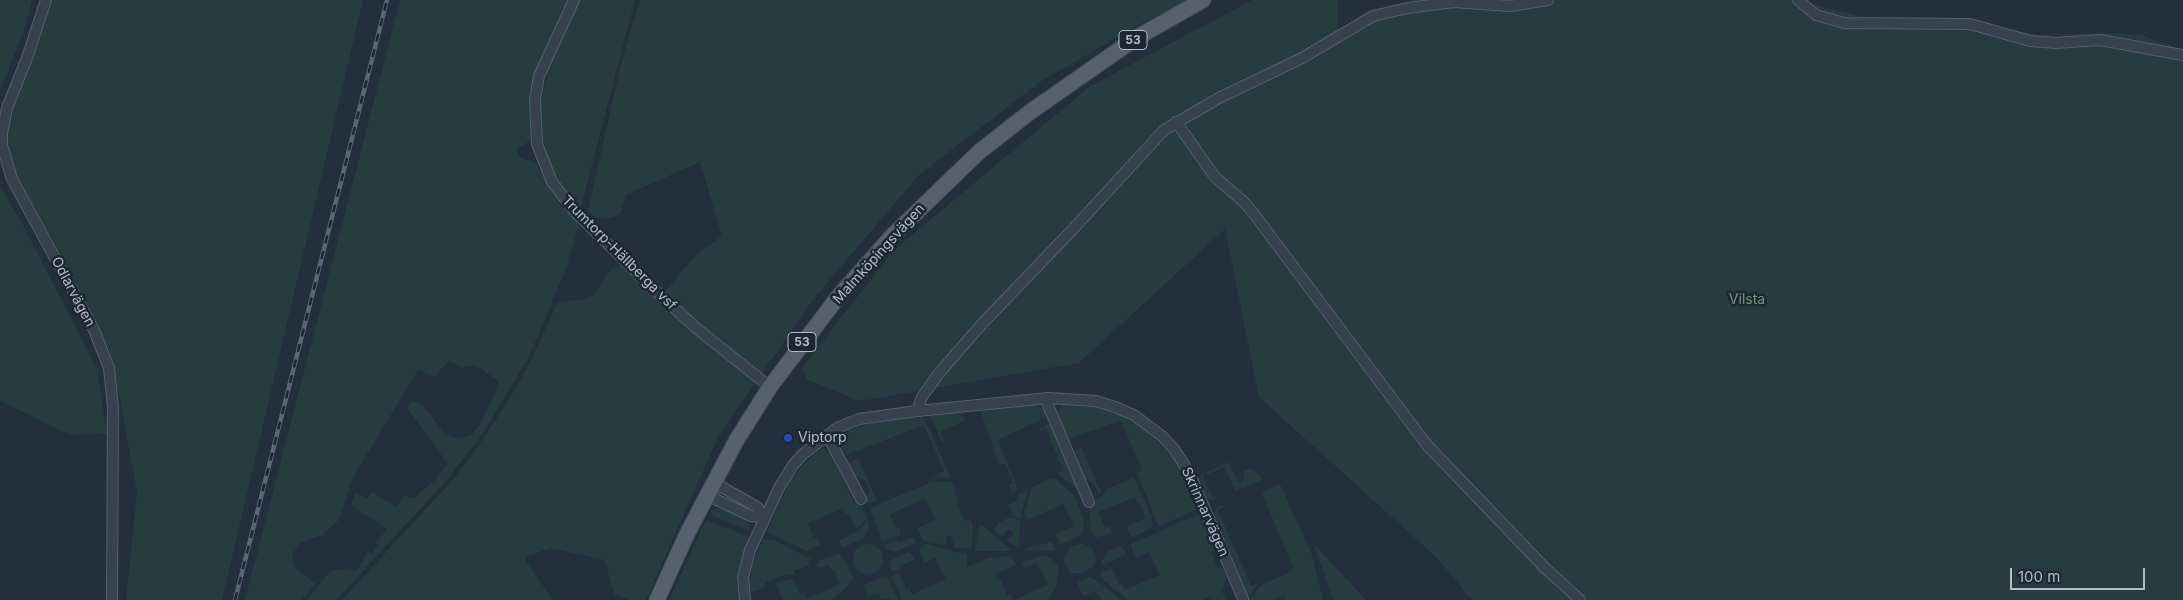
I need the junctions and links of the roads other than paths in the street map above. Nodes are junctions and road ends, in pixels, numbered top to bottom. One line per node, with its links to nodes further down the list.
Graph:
1 (46, 0): 17 (street, Odlarvägen)
2 (574, 0): 8 (street, Trumtorp-Hällberga vsf)
3 (1203, 0): 8 (main road, Malmköpingsvägen / 53)
4 (1548, 0): 7 (street)
5 (1798, 0): 6 (street)
6 (2183, 55)
7 (1176, 122): 10 (street); 20 (street)
8 (770, 386): 12 (main road, Malmköpingsvägen / 53)
9 (1045, 398): 10 (street, Skrinnarvägen); 14 (street); 16 (street, Skrinnarvägen)
10 (917, 411): 11 (street, Skrinnarvägen)
11 (826, 435): 13 (street); 15 (street, Skrinnarvägen)
12 (710, 490): 15 (street); 18 (main road, Malmköpingsvägen / 53)
13 (861, 499)
14 (1089, 502)
15 (765, 517): 19 (street, Skrinnarvägen)
16 (1243, 599)
17 (112, 600)
18 (656, 600)
19 (745, 600)
20 (1580, 600)

